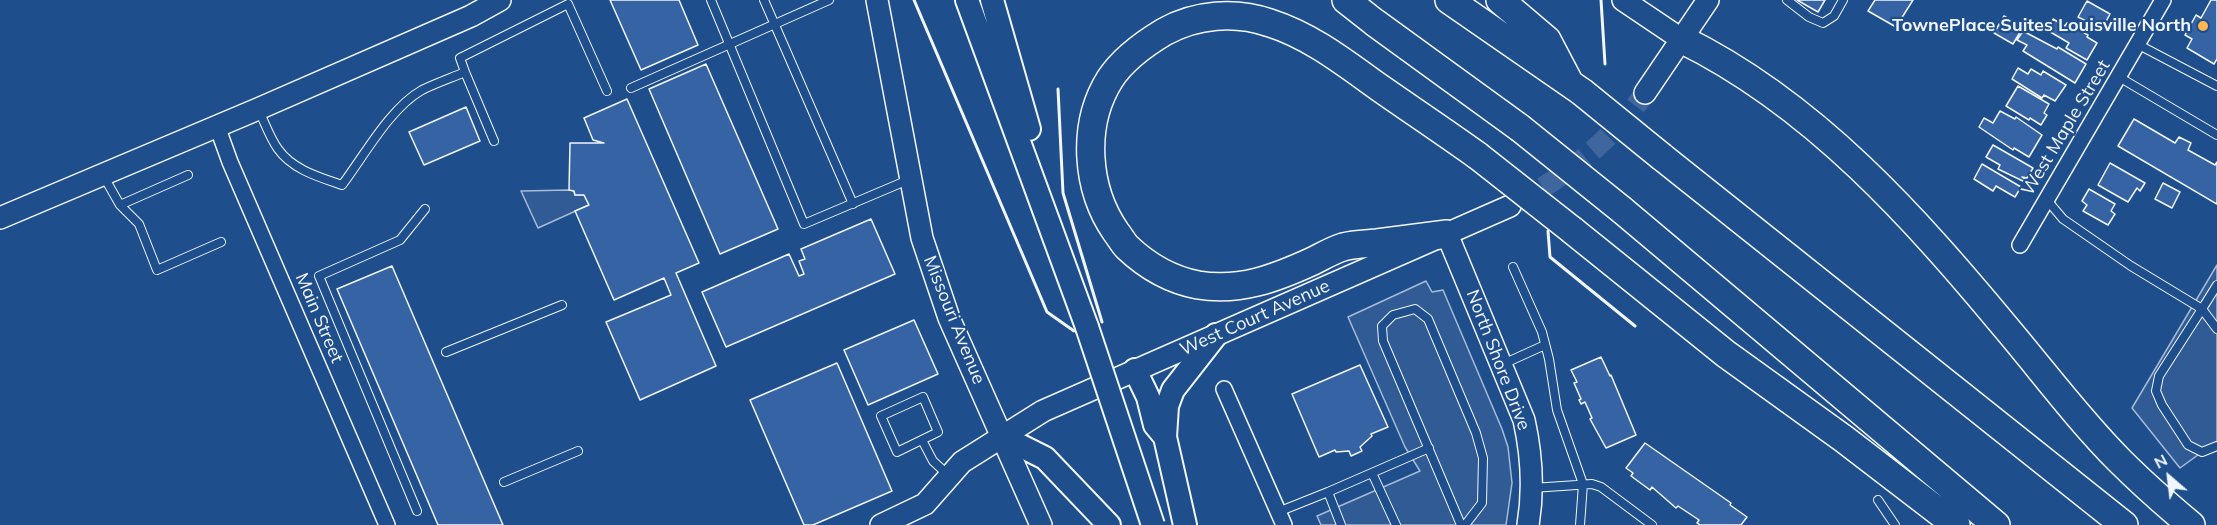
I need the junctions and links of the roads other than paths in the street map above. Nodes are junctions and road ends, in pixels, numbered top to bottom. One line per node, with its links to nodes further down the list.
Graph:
1 (500, 0): 30 (street)
2 (711, 0): 20 (lane)
3 (764, 0): 18 (lane)
4 (829, 0): 18 (lane)
5 (877, 0): 36 (street, Missouri Avenue)
6 (967, 0): 50 (main road)
7 (992, 0): 50 (main road)
8 (1251, 0): 22 (highway)
9 (1346, 0): 87 (highway, bridge)
10 (1449, 0): 27 (highway)
11 (1500, 0): 27 (highway)
12 (1623, 0): 19 (street)
13 (1708, 0): 19 (street)
14 (1787, 0): 15 (lane)
15 (1843, 0)
16 (2161, 1): 21 (street, West Maple Street)
17 (572, 2): 23 (lane); 28 (lane)
18 (775, 24): 20 (lane); 38 (lane)
19 (1681, 39): 29 (street); 89 (highway)
20 (729, 44): 26 (lane); 38 (lane)
21 (2139, 45): 24 (street, West Maple Street); 25 (lane)
22 (1342, 60): 43 (highway); 86 (highway, bridge)
23 (465, 72): 30 (lane); 33 (lane)
24 (2120, 77): 32 (lane); 37 (street, West Maple Street)
25 (2217, 86)
26 (631, 88)
27 (1577, 89): 88 (highway, bridge)
28 (607, 91)
29 (1645, 93)
30 (258, 109): 31 (street)
31 (217, 126): 34 (street); 73 (street, Main Street)
32 (2217, 135)
33 (494, 141)
34 (103, 174): 39 (lane); 42 (street)
35 (188, 176): 39 (lane)
36 (911, 179): 38 (lane); 58 (street, Missouri Avenue)
37 (2047, 200): 45 (street, West Maple Street); 49 (lane)
38 (853, 204)
39 (120, 205): 44 (lane)
40 (1510, 206): 43 (street, West Court Avenue)
41 (425, 209): 71 (lane)
42 (0, 218)
43 (1448, 234): 52 (street, West Court Avenue); 55 (street, North Shore Drive)
44 (221, 242)
45 (2020, 245)
46 (1513, 267): 53 (lane)
47 (2217, 285): 49 (lane)
48 (562, 304): 54 (lane)
49 (2202, 309): 51 (lane); 61 (lane)
50 (1087, 327): 77 (main road, bridge)
51 (2217, 329)
52 (1216, 335): 56 (street, West Court Avenue); 59 (main road)
53 (1545, 345): 55 (lane); 67 (lane)
54 (446, 352)
55 (1502, 364): 68 (street, North Shore Drive)
56 (1135, 370): 58 (street, West Court Avenue); 59 (main road)
57 (1224, 389): 72 (street)
58 (1003, 437): 65 (street, West Court Avenue); 75 (street, Missouri Avenue); 76 (main road)
59 (1165, 437): 78 (main road)
60 (922, 440): 60 (lane); 65 (lane)
61 (2217, 446)
62 (1429, 448): 64 (lane); 81 (lane); 81 (lane)
63 (578, 451): 66 (lane)
64 (1372, 472): 69 (lane); 80 (lane)
65 (948, 476): 74 (street, West Court Avenue)
66 (504, 482)
67 (1583, 484): 68 (lane); 83 (lane); 84 (lane)
68 (1532, 488): 82 (street, North Shore Drive)
69 (1328, 492): 72 (lane); 79 (lane)
70 (1878, 500): 85 (lane)
71 (417, 511)
72 (1281, 519)
73 (387, 525)
74 (881, 525)
75 (1041, 525)
76 (1109, 525)
77 (1153, 525)
78 (1185, 525)
79 (1341, 525)
80 (1396, 525)
81 (1463, 525)
82 (1528, 525)
83 (1580, 525)
84 (1652, 525)
85 (1895, 525)
86 (1956, 525)
87 (1996, 525)
88 (2124, 525)
89 (2191, 525)

